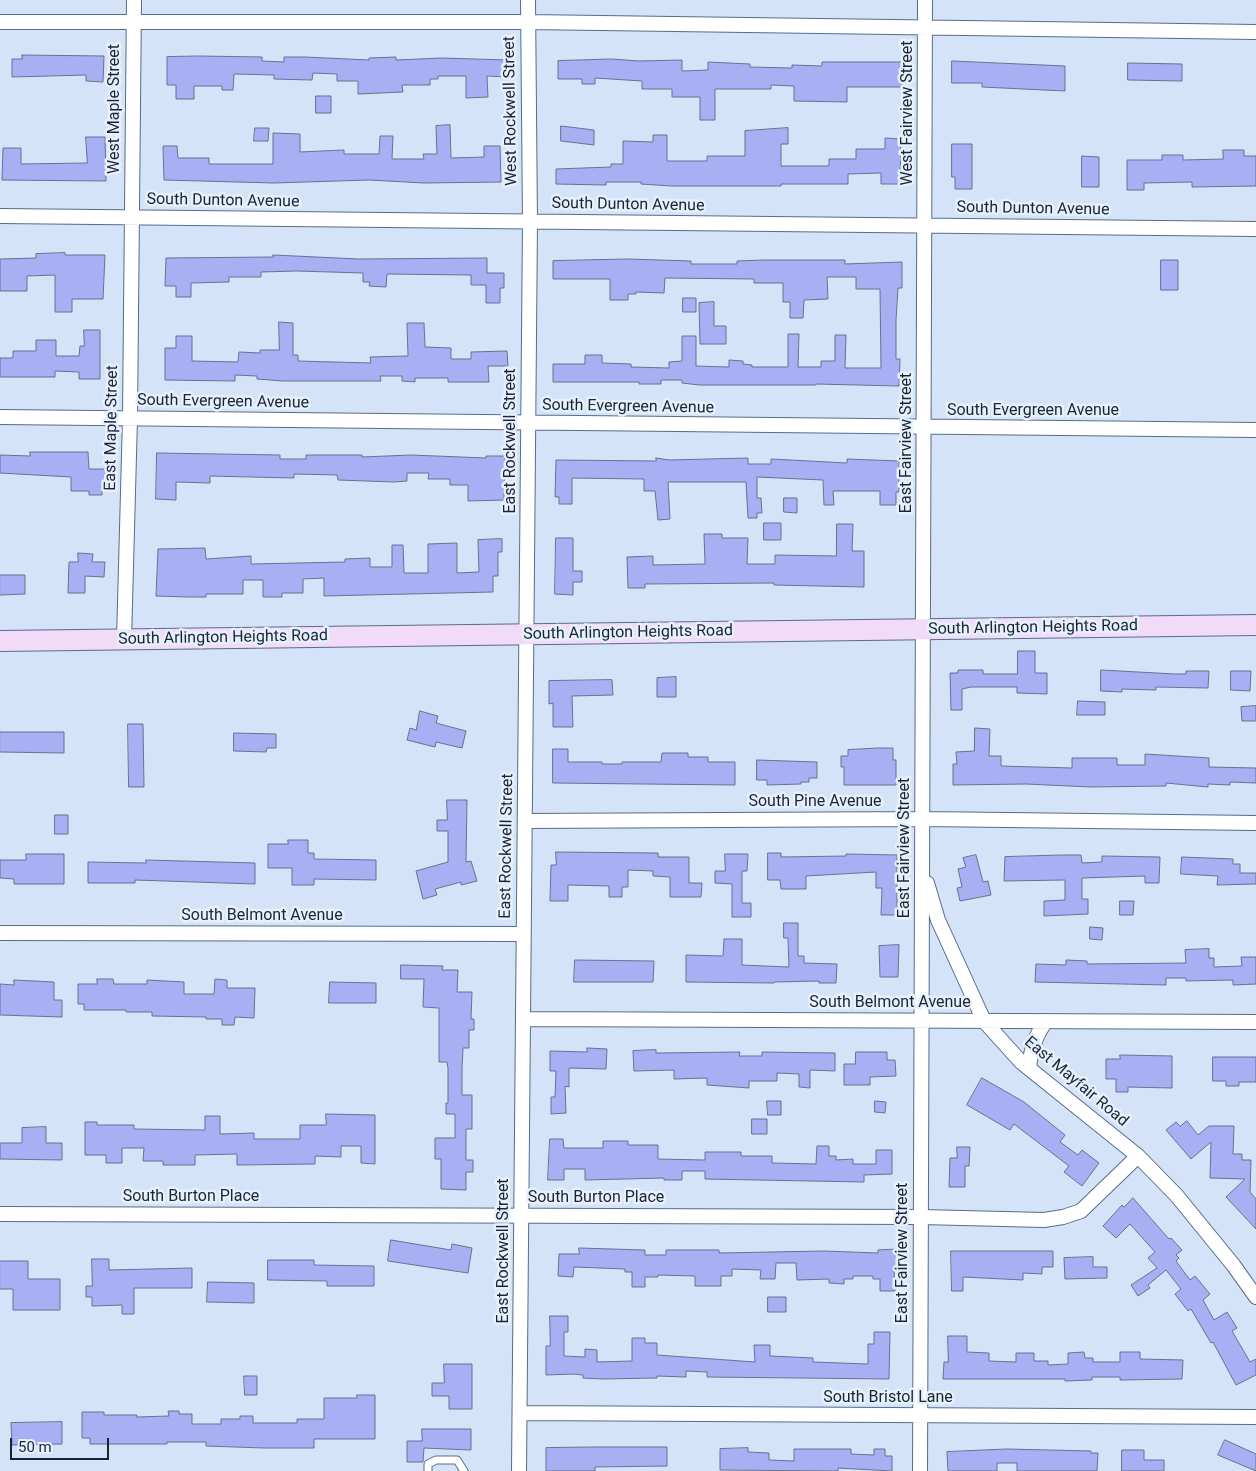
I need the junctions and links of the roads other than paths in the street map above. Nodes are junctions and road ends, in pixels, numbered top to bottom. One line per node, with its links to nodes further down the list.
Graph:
1 (134, 0): 5 (street, West Maple Street)
2 (528, 0): 6 (street, West Rockwell Street)
3 (925, 0): 7 (street, West Fairview Street)
4 (0, 22): 5 (street)
5 (133, 22): 6 (street); 10 (street, West Maple Street)
6 (528, 22): 7 (street); 11 (street, West Rockwell Street)
7 (925, 29): 8 (street); 12 (street, West Fairview Street)
8 (1256, 32)
9 (0, 216): 10 (street, South Dunton Avenue)
10 (132, 218): 11 (street, South Dunton Avenue); 15 (street, East Maple Street)
11 (530, 222): 12 (street, South Dunton Avenue); 16 (street, East Rockwell Street)
12 (925, 226): 13 (street, South Dunton Avenue); 17 (street, East Fairview Street)
13 (1256, 229)
14 (0, 417): 15 (street, South Evergreen Avenue)
15 (130, 418): 16 (street, South Evergreen Avenue); 22 (street, East Maple Street)
16 (528, 424): 17 (street, South Evergreen Avenue); 21 (street, East Rockwell Street)
17 (924, 428): 18 (street, South Evergreen Avenue); 20 (street, East Fairview Street)
18 (1256, 430)
19 (1256, 625): 20 (main road, South Arlington Heights Road)
20 (924, 629): 21 (main road, South Arlington Heights Road); 24 (street, East Fairview Street)
21 (526, 634): 22 (main road, South Arlington Heights Road); 25 (street, East Rockwell Street)
22 (124, 640): 23 (main road, South Arlington Heights Road)
23 (0, 641)
24 (923, 819): 25 (street, South Pine Avenue); 26 (street, South Pine Avenue); 27 (street, East Fairview Street)
25 (525, 821): 29 (street, East Rockwell Street)
26 (1256, 823)
27 (922, 866): 31 (street, East Fairview Street); 32 (street, East Mayfair Road)
28 (0, 933): 29 (street, South Belmont Avenue)
29 (524, 934): 30 (street, East Rockwell Street)
30 (523, 1019): 31 (street, South Belmont Avenue); 38 (street, East Rockwell Street)
31 (922, 1021): 32 (street, South Belmont Avenue); 39 (street, East Fairview Street)
32 (984, 1021): 33 (street, South Belmont Avenue); 35 (street, East Mayfair Road)
33 (1046, 1021): 34 (street, South Belmont Avenue); 35 (street)
34 (1256, 1022)
35 (1029, 1068): 36 (street, East Mayfair Road)
36 (1138, 1156): 39 (street, South Burton Place); 40 (street, East Mayfair Road)
37 (0, 1214): 38 (street, South Burton Place)
38 (522, 1215): 39 (street, South Burton Place); 41 (street, East Rockwell Street)
39 (921, 1217): 42 (street, East Fairview Street)
40 (1256, 1297)
41 (520, 1413): 42 (street, South Bristol Lane); 46 (street, East Rockwell Street)
42 (920, 1416): 43 (street, South Bristol Lane); 47 (street, East Fairview Street)
43 (1256, 1417)
44 (428, 1471): 45 (lane)
45 (464, 1471)
46 (519, 1471)
47 (920, 1471)

